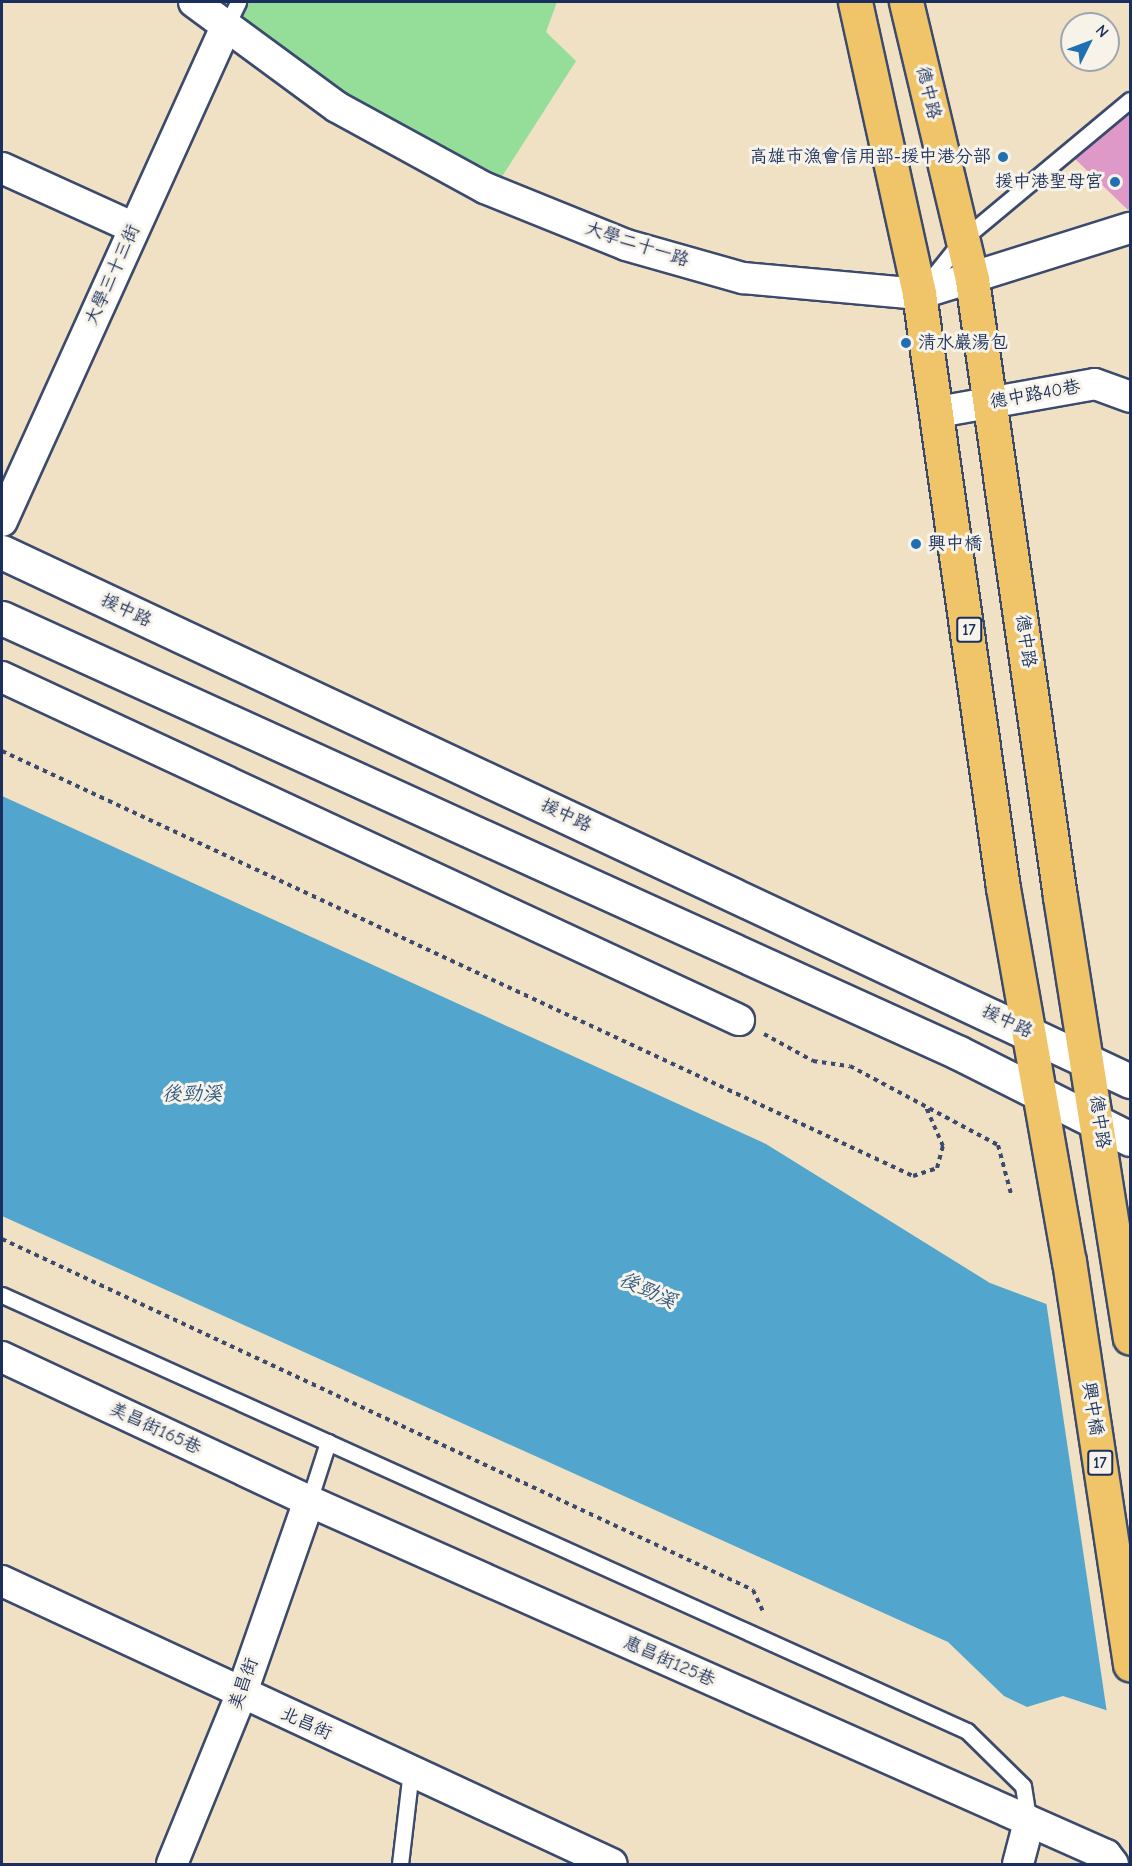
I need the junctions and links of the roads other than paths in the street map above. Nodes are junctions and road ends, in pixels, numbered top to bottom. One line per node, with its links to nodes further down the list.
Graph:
1 (194, 2): 5 (street, 大學二十一路)
2 (238, 2): 5 (lane)
3 (855, 2): 12 (main road, 17)
4 (906, 2): 10 (main road, 德中路)
5 (225, 29): 8 (street, 大學三十三街); 12 (street, 大學二十一路)
6 (1131, 100): 10 (lane)
7 (2, 168): 8 (street)
8 (134, 228): 16 (street, 大學三十三街)
9 (1131, 228): 11 (street, 大學二十一路)
10 (963, 238): 11 (main road, 德中路); 12 (lane)
11 (972, 280): 12 (street, 大學二十一路); 14 (main road, 德中路)
12 (919, 294): 15 (main road, 17)
13 (1131, 397): 14 (street, 德中路40巷)
14 (992, 402): 15 (street, 德中路40巷); 22 (main road, 德中路)
15 (938, 412): 21 (main road, 17)
16 (2, 521)
17 (2, 552): 21 (street, 援中路)
18 (2, 618): 24 (street)
19 (2, 677): 20 (street)
20 (739, 1020)
21 (1027, 1031): 22 (street, 援中路); 24 (main road, 17)
22 (1090, 1062): 23 (street, 援中路); 25 (main road, 德中路)
23 (1131, 1081)
24 (1037, 1092): 25 (street); 33 (main road, 興中橋 / 17)
25 (1099, 1123): 26 (street); 28 (main road, 德中路)
26 (1131, 1139)
27 (2, 1295): 30 (lane)
28 (1131, 1337)
29 (2, 1357): 31 (street, 美昌街165巷)
30 (328, 1442): 31 (lane); 36 (lane)
31 (309, 1501): 34 (street, 美昌街); 36 (street, 惠昌街125巷)
32 (2, 1581): 34 (street, 北昌街)
33 (1131, 1664)
34 (241, 1695): 35 (street, 北昌街); 37 (street, 美昌街)
35 (411, 1771): 38 (lane); 39 (street, 北昌街)
36 (1029, 1822): 40 (street); 41 (street, 惠昌街125巷)
37 (172, 1864)
38 (400, 1864)
39 (610, 1864)
40 (1018, 1864)
41 (1113, 1864)

